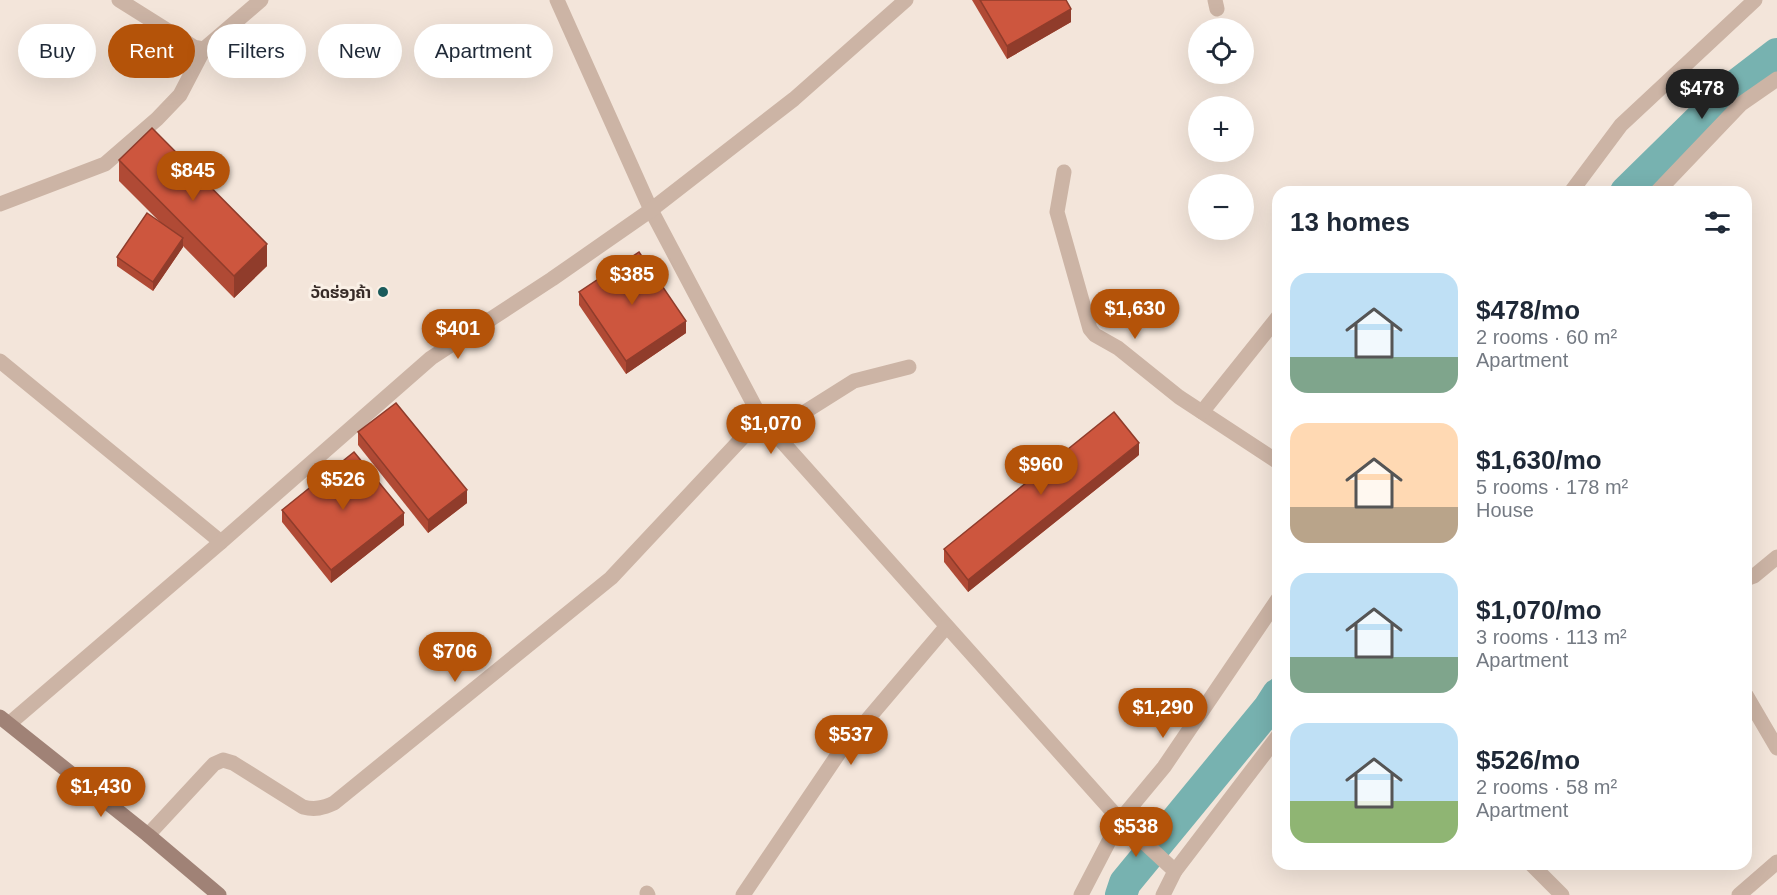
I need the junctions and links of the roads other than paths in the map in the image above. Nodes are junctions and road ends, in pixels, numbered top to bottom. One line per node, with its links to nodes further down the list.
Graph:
1 (119, 0): 6 (street)
2 (261, 0): 6 (street)
3 (557, 0): 12 (street)
4 (906, 0): 12 (street)
5 (1755, 0): 9 (street)
6 (204, 49): 11 (street)
7 (1777, 80): 10 (street)
8 (1064, 172): 16 (street)
9 (1575, 186)
10 (1663, 186)
11 (0, 204)
12 (651, 210): 17 (street); 20 (street)
13 (1272, 324): 16 (street)
14 (0, 361): 20 (street)
15 (909, 367): 18 (street)
16 (1202, 412): 19 (street)
17 (761, 418): 18 (street); 30 (street)
18 (773, 432): 24 (street)
19 (1272, 458)
20 (220, 542): 26 (street)
21 (1777, 557): 22 (street)
22 (1752, 577)
23 (1272, 608): 29 (street)
24 (946, 627): 29 (street); 35 (street)
25 (1752, 706): 28 (street)
26 (5, 720): 30 (street)
27 (1272, 744): 33 (street)
28 (1777, 748)
29 (1120, 820): 33 (street); 36 (street)
30 (148, 835): 34 (street)
31 (1777, 862): 39 (street)
32 (1537, 870): 38 (street)
33 (1175, 871): 37 (street)
34 (219, 895)
35 (743, 895)
36 (1081, 895)
37 (1163, 895)
38 (1562, 895)
39 (1739, 895)

